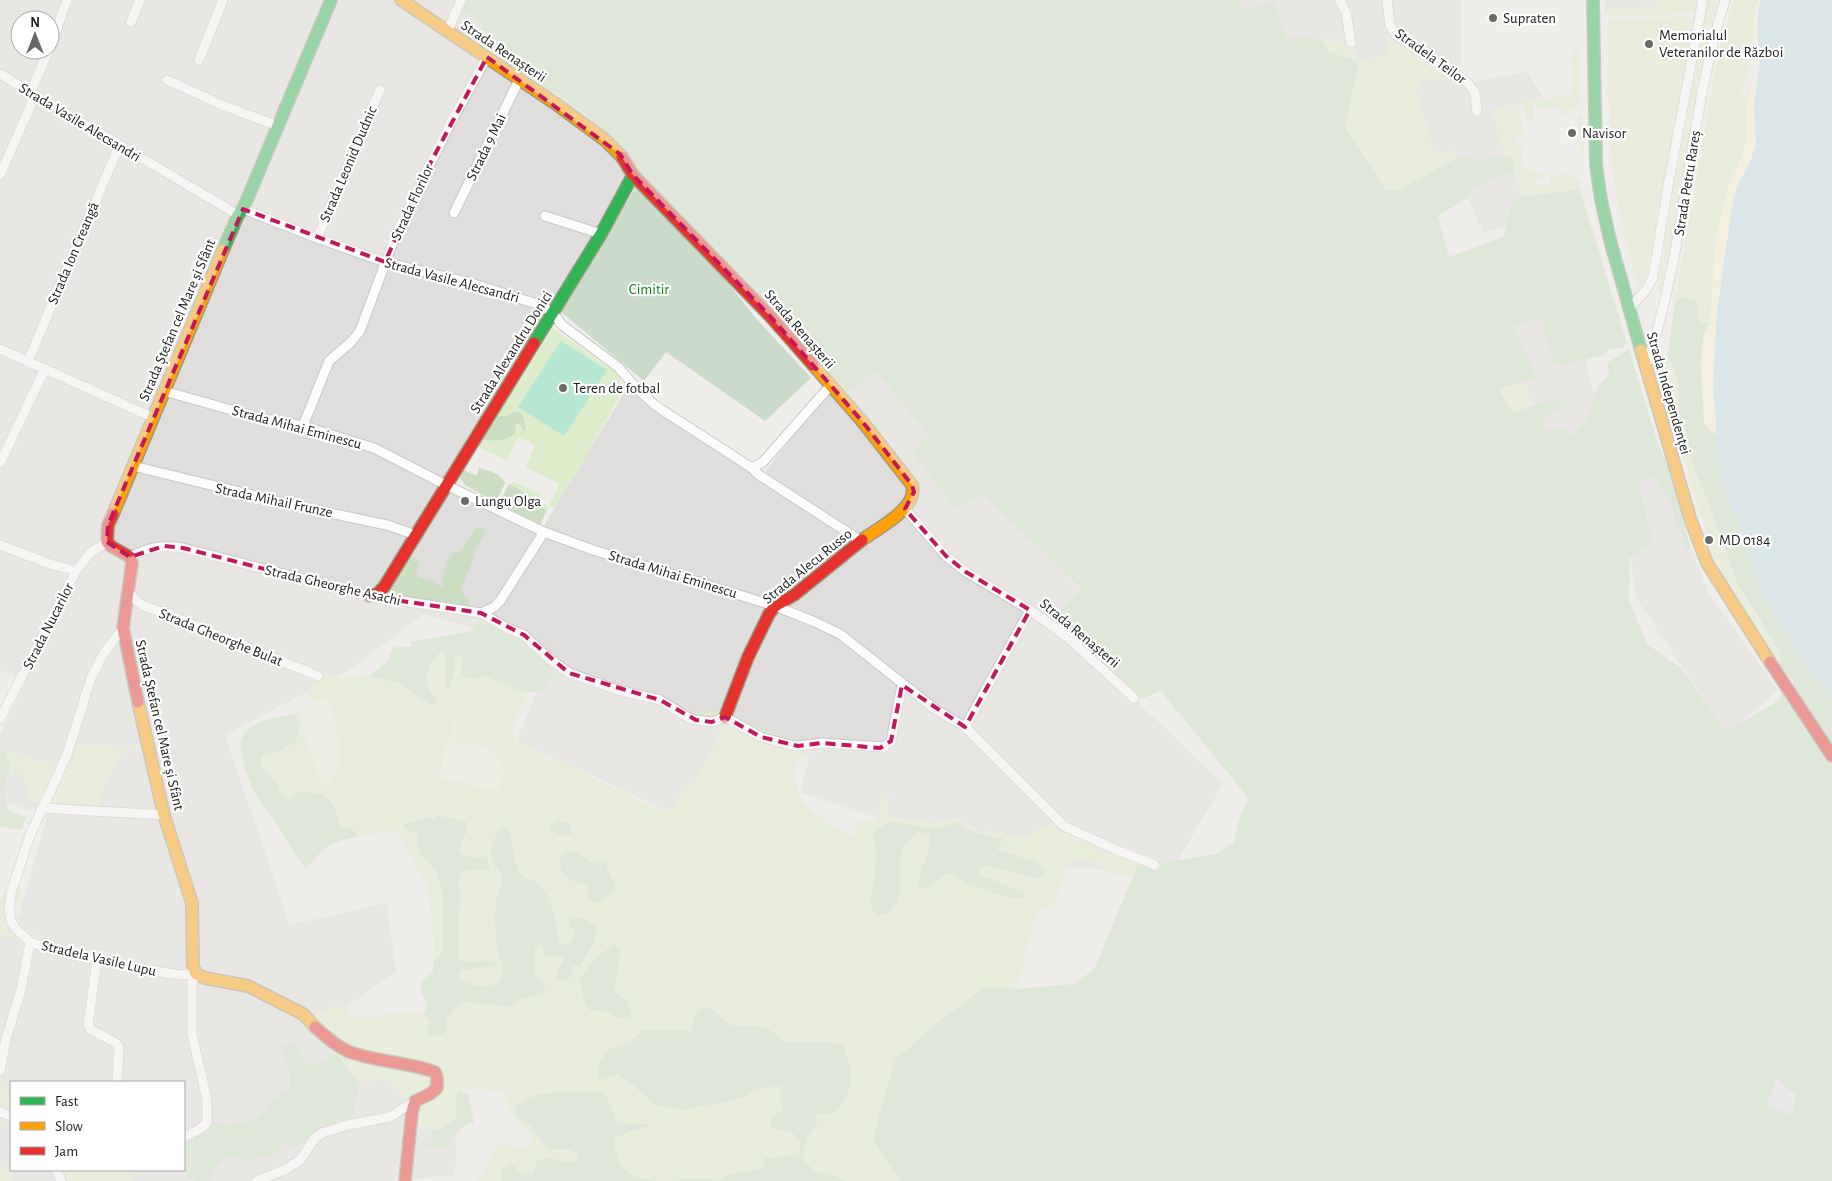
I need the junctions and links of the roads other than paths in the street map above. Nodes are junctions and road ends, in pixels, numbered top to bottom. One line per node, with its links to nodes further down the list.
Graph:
1 (67, 0): 12 (street)
2 (140, 0): 13 (street)
3 (223, 0): 18 (street)
4 (331, 0): 25 (street, Strada Ștefan cel Mare și Sfânt)
5 (402, 0): 14 (street, Strada Renașterii)
6 (461, 0): 14 (street)
7 (1340, 0): 15 (street)
8 (1387, 0): 24 (street, Stradela Teilor)
9 (1593, 0): 35 (street, Strada Independenței)
10 (1703, 0): 35 (street)
11 (1725, 0): 39 (street, Strada Petru Rareș)
12 (60, 20)
13 (131, 22)
14 (448, 31): 16 (street, Strada Renașterii)
15 (1351, 43)
16 (486, 58): 21 (street, Strada Renașterii); 34 (street, Strada Florilor)
17 (46, 60): 23 (street)
18 (199, 60)
19 (0, 74): 23 (street, Strada Vasile Alecsandri)
20 (167, 80): 25 (street)
21 (519, 80): 28 (street, Strada Renașterii); 30 (street, Strada 9 Mai)
22 (380, 90): 33 (street, Strada Leonid Dudnic)
23 (33, 94): 26 (street, Strada Vasile Alecsandri); 27 (street)
24 (1477, 111)
25 (278, 126): 29 (street, Strada Ștefan cel Mare și Sfânt)
26 (119, 146): 29 (street, Strada Vasile Alecsandri); 38 (street, Strada Ion Creangă)
27 (0, 175)
28 (633, 175): 32 (street, Strada Alexandru Donici); 41 (street, Strada Renașterii)
29 (240, 212): 33 (street, Strada Vasile Alecsandri); 42 (street, Strada Ștefan cel Mare și Sfânt)
30 (454, 213)
31 (545, 216): 32 (street)
32 (601, 234): 36 (street, Strada Alexandru Donici)
33 (317, 238): 34 (street, Strada Vasile Alecsandri)
34 (385, 262): 36 (street, Strada Vasile Alecsandri); 44 (street, Strada Florilor)
35 (1629, 308): 39 (street, Strada Independenței)
36 (553, 313): 47 (street, Strada Vasile Alecsandri); 48 (street, Strada Alexandru Donici)
37 (0, 349): 38 (street)
38 (28, 361): 40 (street)
39 (1646, 366): 71 (street, Strada Independenței)
40 (45, 369): 43 (street); 45 (street)
41 (830, 386): 47 (street); 49 (street, Strada Renașterii)
42 (164, 391): 43 (street, Strada Ștefan cel Mare și Sfânt); 44 (street, Strada Mihai Eminescu)
43 (152, 417): 46 (street, Strada Ștefan cel Mare și Sfânt)
44 (303, 426): 48 (street, Strada Mihai Eminescu)
45 (0, 463)
46 (133, 466): 51 (street, Strada Mihail Frunze); 53 (street, Strada Ștefan cel Mare și Sfânt)
47 (752, 468): 52 (street, Strada Vasile Alecsandri)
48 (446, 485): 50 (street, Strada Mihai Eminescu); 51 (street, Strada Alexandru Donici)
49 (904, 510): 52 (street, Strada Alecu Russo); 61 (street, Strada Renașterii)
50 (544, 532): 60 (street, Strada Mihai Eminescu); 62 (street)
51 (416, 534): 59 (street, Strada Alexandru Donici)
52 (860, 541): 58 (street, Strada Alecu Russo)
53 (107, 542): 55 (street); 56 (street, Strada Nucarilor)
54 (0, 545): 56 (street)
55 (130, 557): 57 (street, Strada Ștefan cel Mare și Sfânt); 59 (street, Strada Gheorghe Asachi)
56 (76, 571): 69 (street, Strada Nucarilor)
57 (129, 592): 64 (street, Strada Ștefan cel Mare și Sfânt); 65 (street, Strada Gheorghe Bulat)
58 (794, 595): 60 (street, Strada Alecu Russo); 63 (street)
59 (369, 596): 62 (street, Strada Gheorghe Asachi)
60 (775, 606): 63 (street, Strada Mihai Eminescu); 68 (street, Strada Alecu Russo)
61 (1030, 610): 67 (street, Strada Renașterii); 70 (street)
62 (481, 613): 68 (street, Strada Gheorghe Asachi)
63 (793, 614): 66 (street, Strada Mihai Eminescu)
64 (123, 628): 72 (street); 73 (street, Strada Ștefan cel Mare și Sfânt)
65 (318, 676)
66 (902, 685): 68 (street); 70 (street, Strada Mihai Eminescu)
67 (1134, 698)
68 (725, 716)
69 (0, 719)
70 (965, 727): 74 (street, Strada Mihai Eminescu)
71 (1832, 756)
72 (42, 808): 73 (street); 75 (street)
73 (164, 815): 79 (street, Strada Ștefan cel Mare și Sfânt)
74 (1155, 865)
75 (10, 917): 76 (street); 77 (street, Stradela Vasile Lupu)
76 (0, 920)
77 (30, 942): 78 (street, Stradela Vasile Lupu); 80 (street)
78 (97, 960): 79 (street, Stradela Vasile Lupu); 81 (street)
79 (196, 974): 82 (street); 83 (street)
80 (0, 1071)
81 (117, 1081)
82 (415, 1101): 84 (street); 85 (street)
83 (185, 1137)
84 (257, 1181)
85 (405, 1181)

